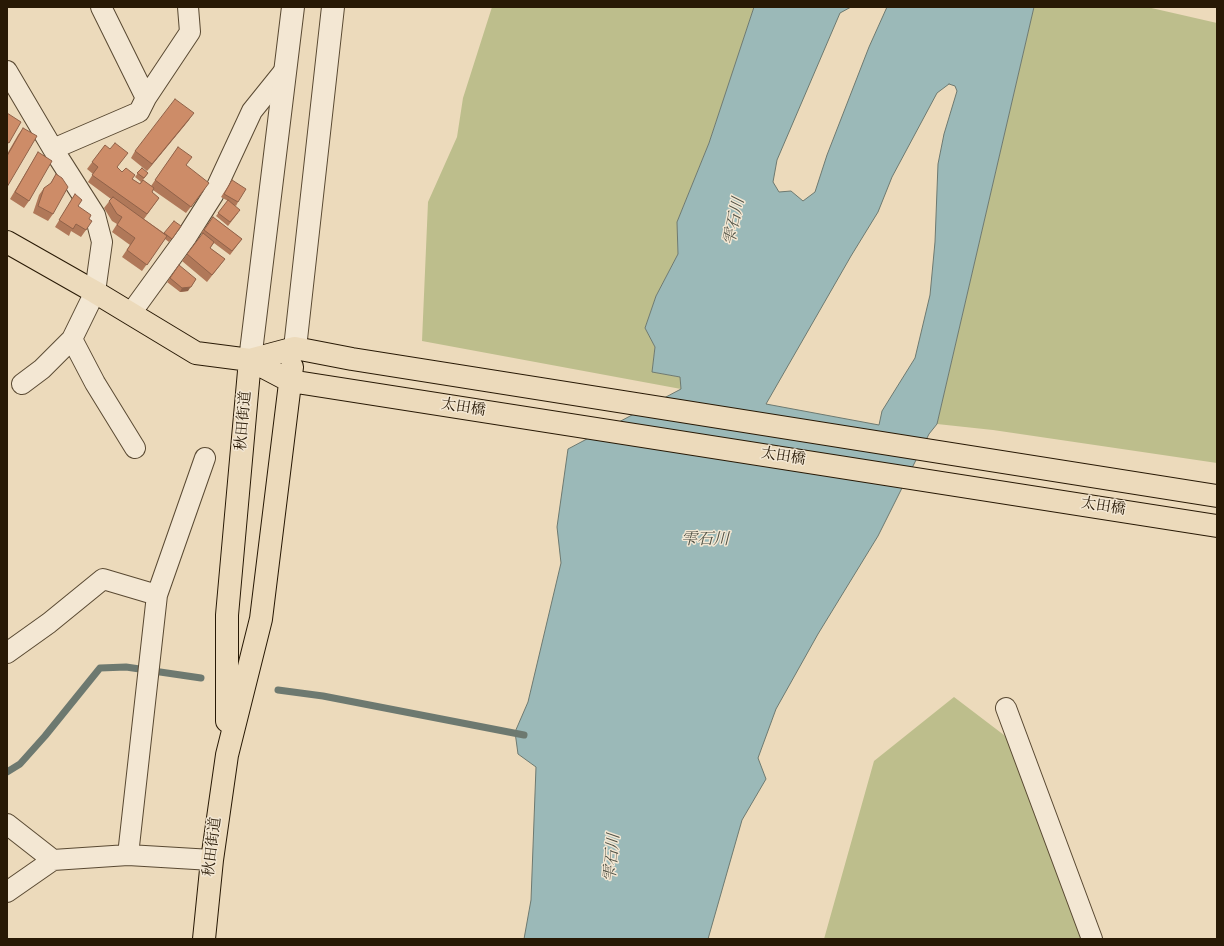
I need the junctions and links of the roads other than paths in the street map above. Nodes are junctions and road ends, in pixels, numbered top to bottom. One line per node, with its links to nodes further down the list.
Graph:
1 (101, 7): 7 (street)
2 (188, 7): 7 (street)
3 (292, 7): 5 (street)
4 (333, 7): 13 (street)
5 (285, 70): 11 (street); 14 (street)
6 (7, 71): 8 (street)
7 (146, 98): 8 (street)
8 (53, 149): 10 (street)
9 (7, 242): 10 (main road)
10 (95, 292): 11 (main road); 12 (street)
11 (131, 313): 14 (main road)
12 (72, 339): 16 (street); 17 (street)
13 (295, 348): 14 (main road); 15 (main road, 秋田街道); 19 (main road, 太田橋)
14 (250, 360): 15 (main road, 太田橋); 24 (main road, 秋田街道)
15 (290, 381): 20 (main road, 太田橋); 24 (main road, 秋田街道)
16 (22, 384)
17 (135, 448)
18 (205, 458): 21 (street)
19 (1217, 496)
20 (1217, 526)
21 (157, 596): 22 (street); 26 (street)
22 (7, 652)
23 (1006, 708): 31 (street)
24 (227, 755): 28 (main road, 秋田街道)
25 (7, 824): 27 (street)
26 (128, 855): 27 (street); 28 (street)
27 (53, 860): 29 (street)
28 (212, 860): 30 (main road, 秋田街道)
29 (7, 892)
30 (204, 939)
31 (1092, 939)

